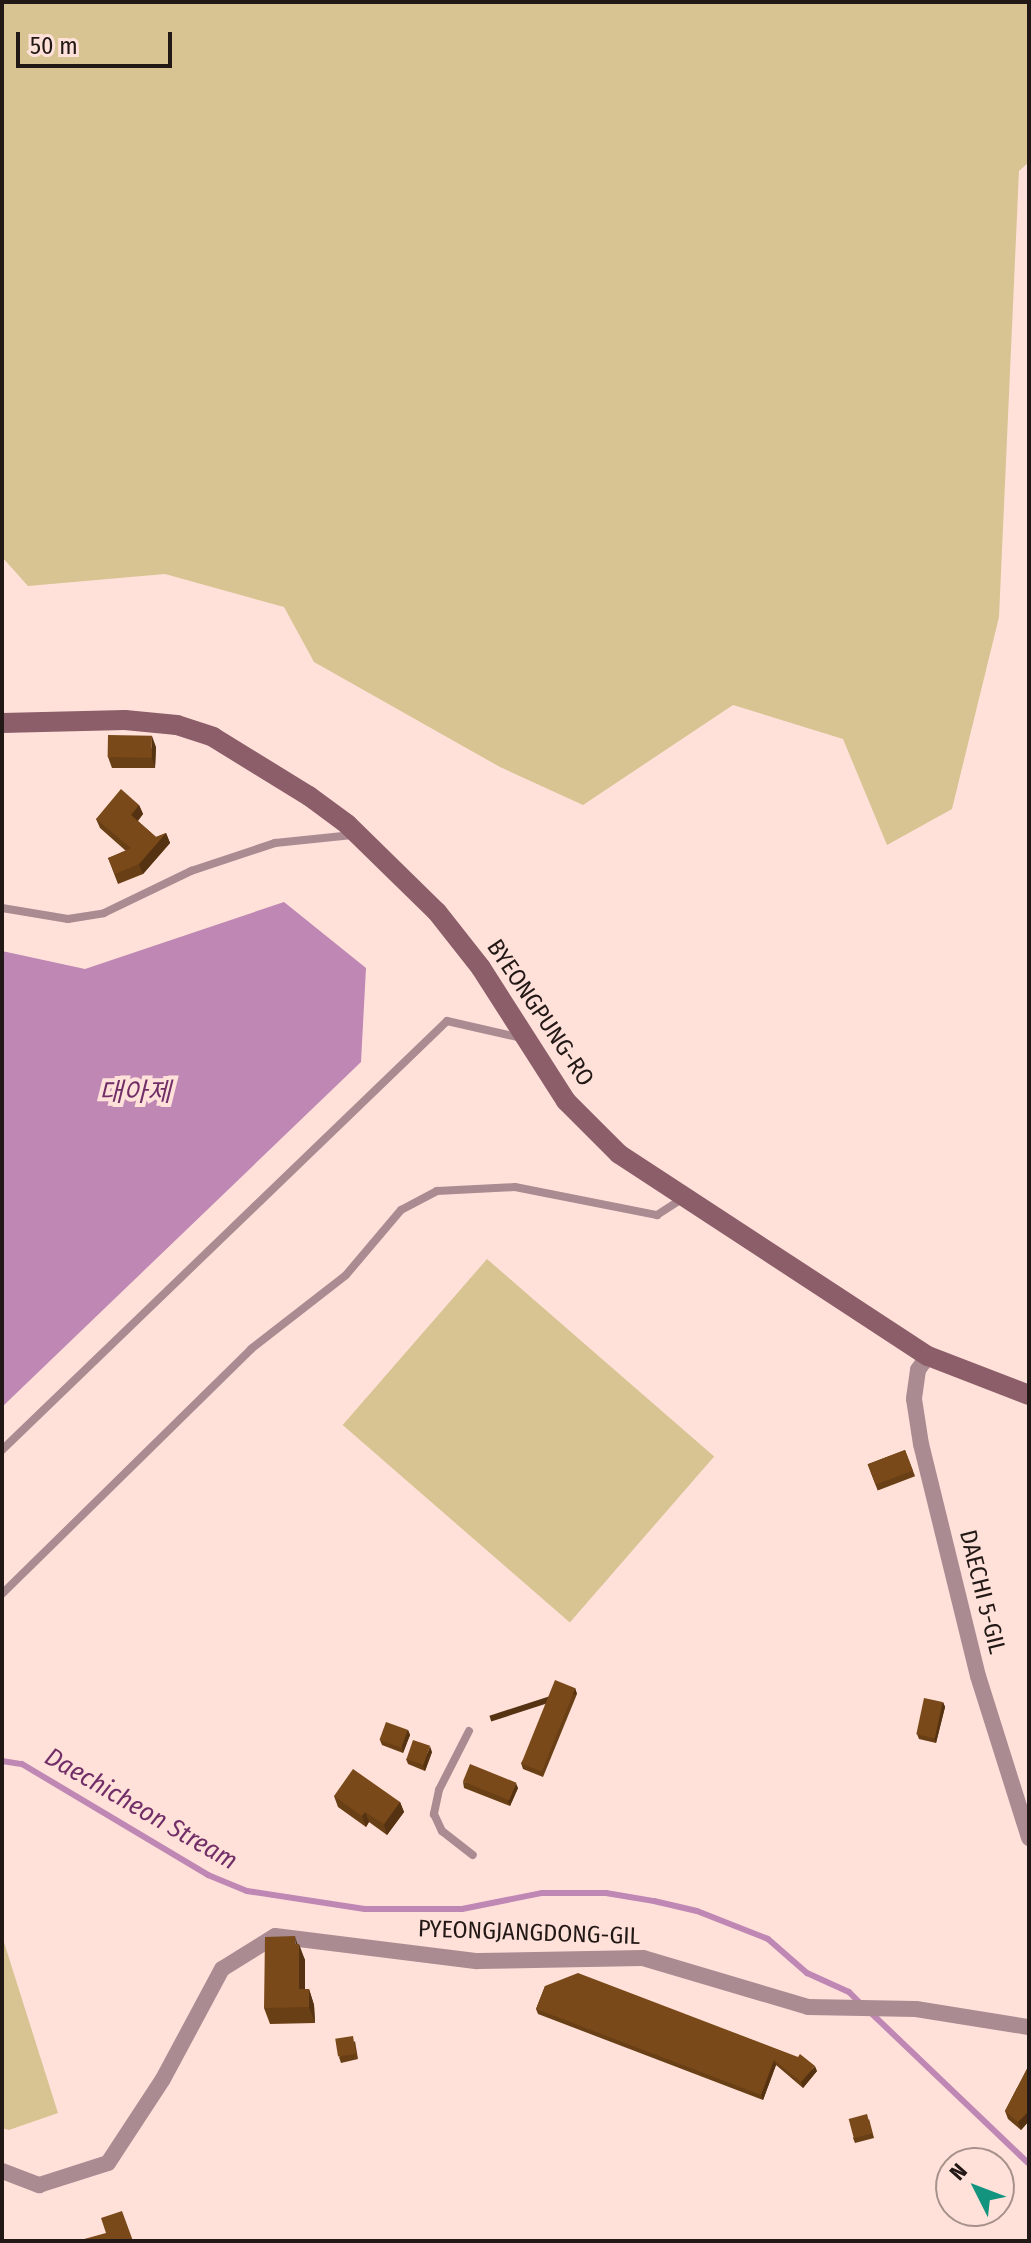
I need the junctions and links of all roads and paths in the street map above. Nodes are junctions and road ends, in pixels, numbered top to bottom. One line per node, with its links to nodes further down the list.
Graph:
1 (2, 723): 2 (main road, BYEONGPUNG-RO)
2 (358, 834): 3 (lane); 4 (main road, BYEONGPUNG-RO)
3 (2, 908)
4 (526, 1039): 5 (main road, BYEONGPUNG-RO); 8 (lane)
5 (685, 1197): 6 (main road, BYEONGPUNG-RO); 9 (lane)
6 (928, 1356): 7 (main road, BYEONGPUNG-RO); 11 (street, DAECHI 5-GIL)
7 (1029, 1395)
8 (2, 1450)
9 (2, 1594)
10 (469, 1731): 12 (lane)
11 (1029, 1838)
12 (473, 1855)
13 (1029, 2027): 14 (street, PYEONGJANGDONG-GIL)
14 (2, 2171)

